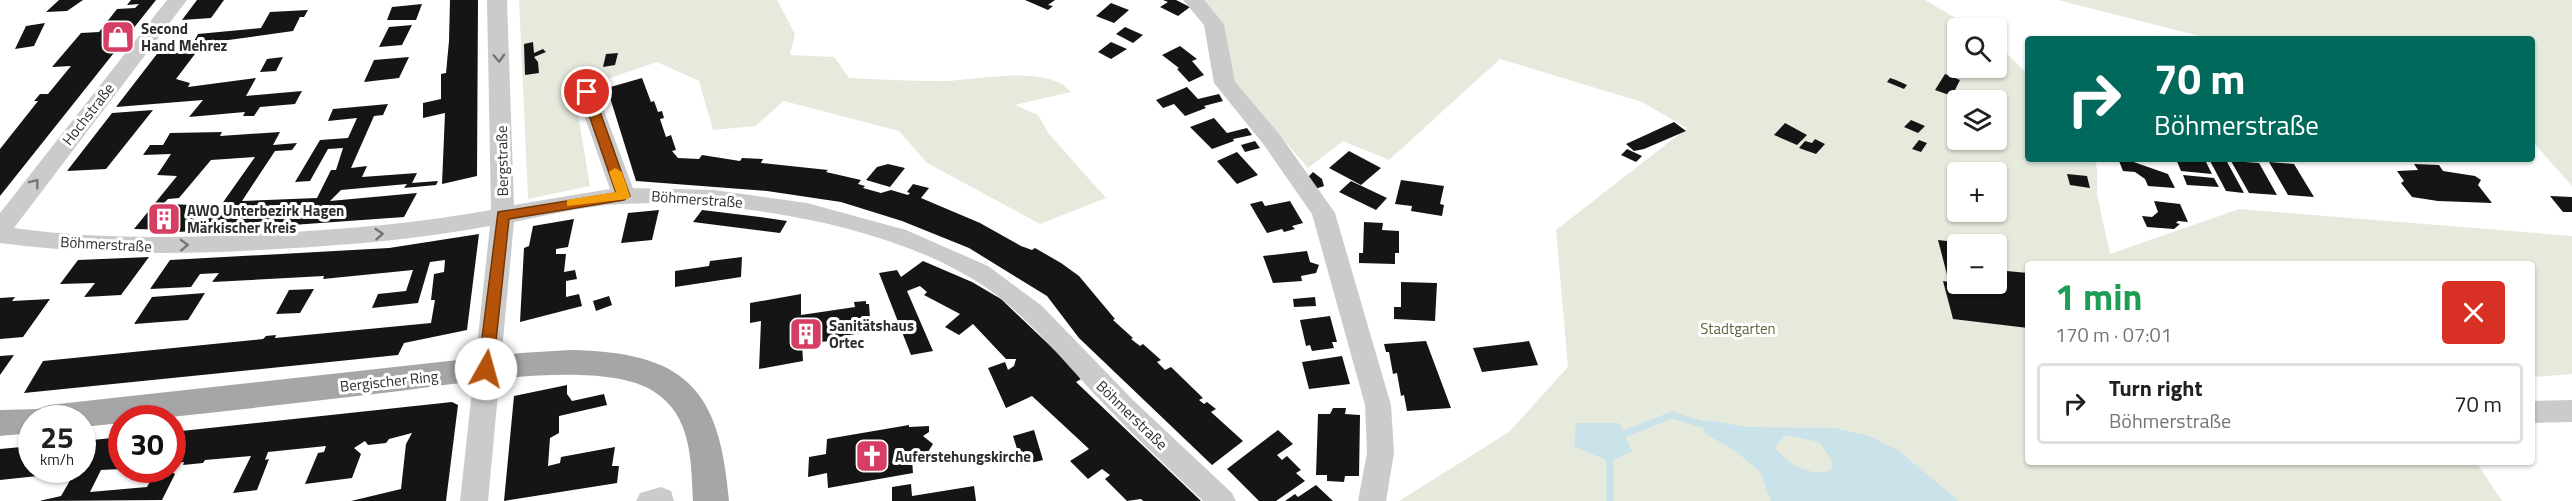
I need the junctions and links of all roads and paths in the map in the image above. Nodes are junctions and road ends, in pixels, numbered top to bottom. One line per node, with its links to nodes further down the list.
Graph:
1 (177, 0): 7 (street, Hochstraße, one-way to 1)
2 (497, 0): 6 (street, Bergstraße, one-way to 6)
3 (1192, 0): 18 (street)
4 (587, 92): 5 (street)
5 (624, 196): 6 (street, Böhmerstraße); 17 (street, Böhmerstraße)
6 (503, 215): 8 (street, Böhmerstraße, one-way to 6); 9 (street, Bergstraße)
7 (0, 230)
8 (0, 235)
9 (486, 369): 12 (main road, Bergischer Ring); 15 (street, Bergstraße); 16 (main road, Bergischer Ring)
10 (2572, 411): 11 (street)
11 (2535, 412)
12 (96, 413)
13 (18, 421): 14 (main road)
14 (0, 423)
15 (474, 501)
16 (711, 501)
17 (1222, 501)
18 (1372, 501)

